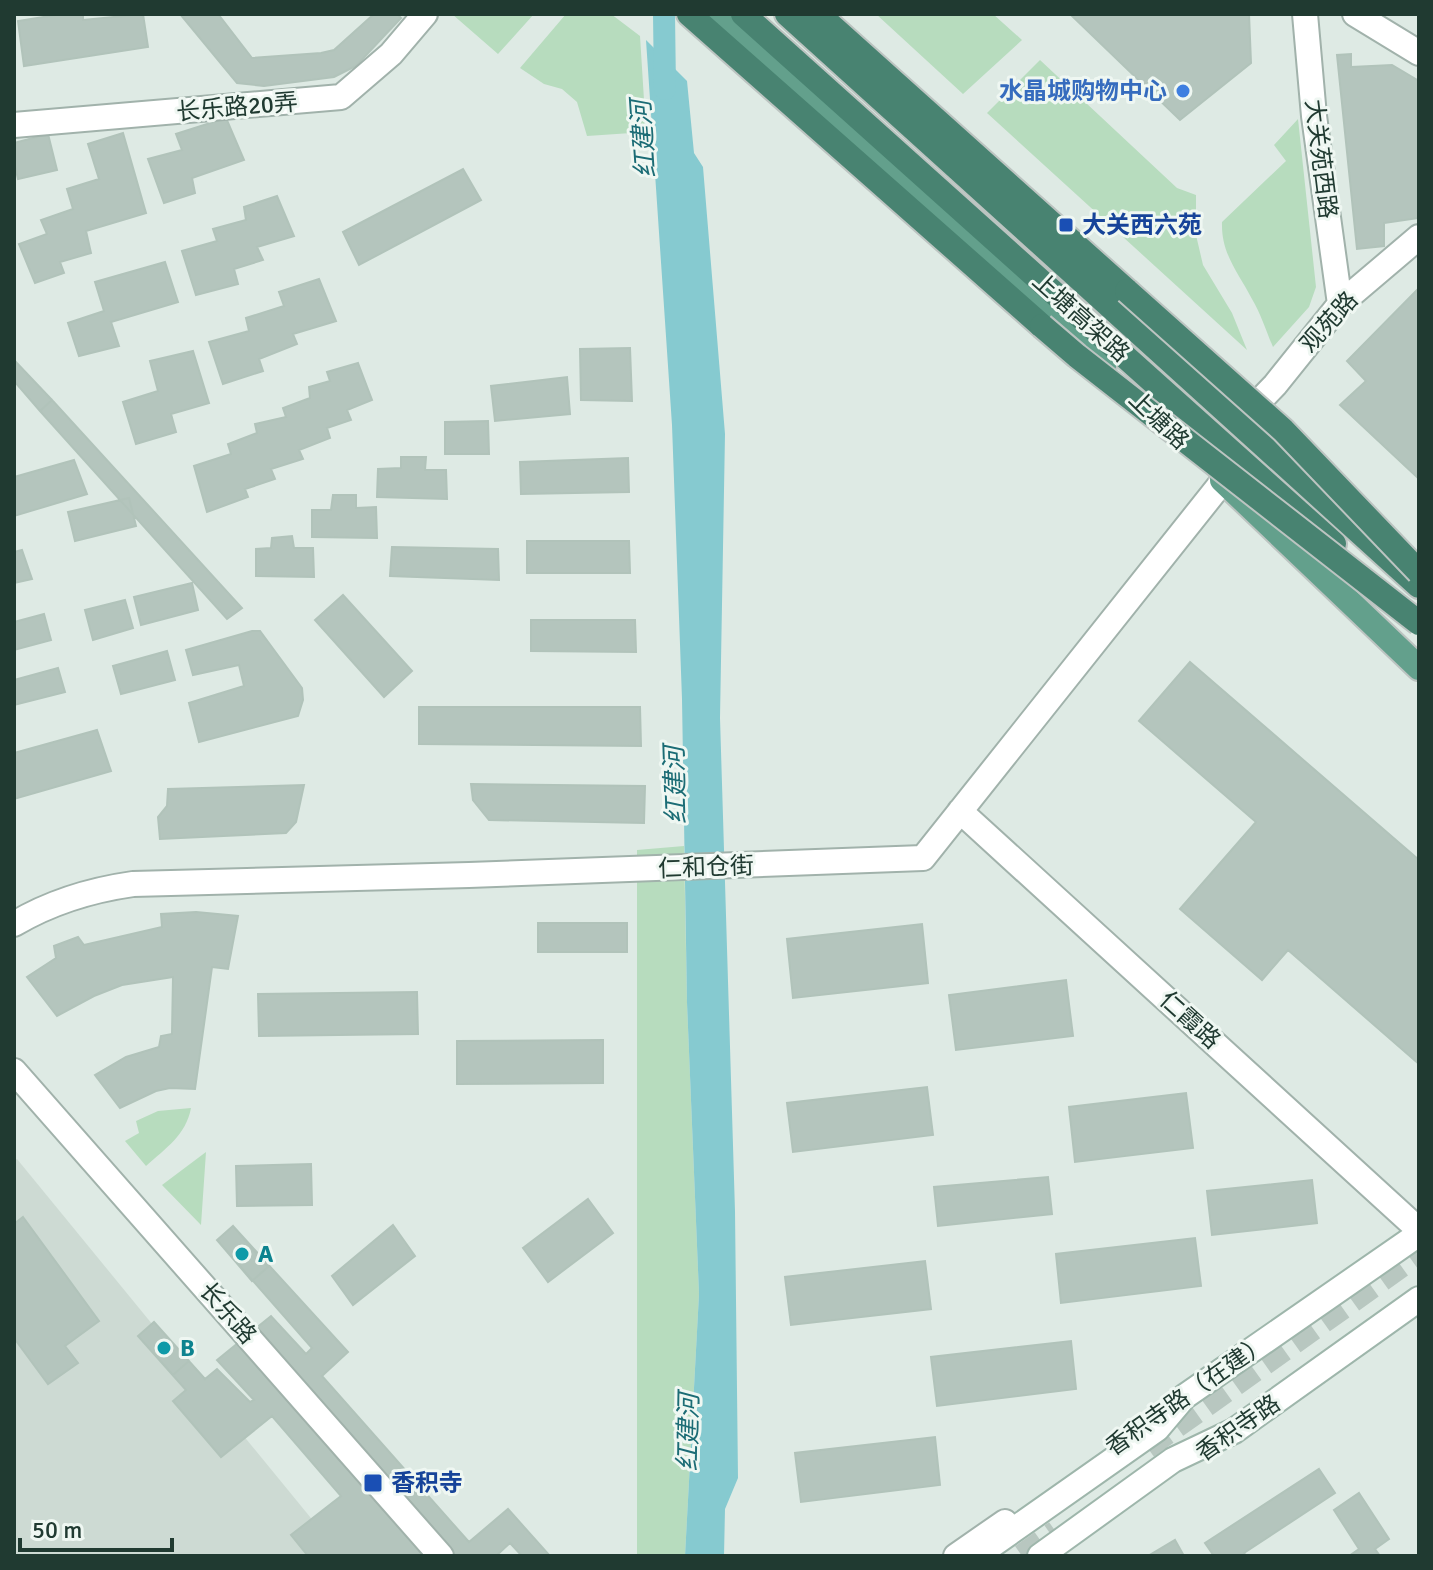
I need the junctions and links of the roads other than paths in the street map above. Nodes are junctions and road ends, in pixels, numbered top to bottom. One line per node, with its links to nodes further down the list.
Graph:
1 (425, 14): 11 (street, 长乐路20弄)
2 (689, 14): 19 (highway, bridge)
3 (718, 14): 15 (main road, 上塘路)
4 (743, 14): 19 (highway, 上塘高架路, bridge)
5 (787, 14): 18 (highway, 上塘高架路)
6 (805, 14): 14 (main road)
7 (818, 14): 17 (highway, bridge)
8 (1305, 14): 13 (street, 大关苑西路)
9 (1355, 14): 10 (street)
10 (1419, 53)
11 (14, 125)
12 (1419, 237): 13 (street, 观苑路)
13 (1340, 304): 14 (street, 观苑路)
14 (1247, 414): 16 (main road)
15 (1223, 481): 20 (main road, 上塘路); 21 (street, 仁和仓街)
16 (1419, 562)
17 (1419, 572)
18 (1419, 586)
19 (1419, 622)
20 (1419, 668)
21 (960, 811): 22 (street, 仁和仓街); 24 (street, 仁霞路)
22 (14, 924)
23 (14, 1071): 29 (street, 长乐路)
24 (1419, 1232): 26 (street, 香积寺路（在建）)
25 (1419, 1299): 27 (street, 香积寺路)
26 (1184, 1397): 28 (street); 30 (street, 香积寺路（在建）)
27 (1234, 1431): 31 (street); 32 (street, 香积寺路)
28 (985, 1550)
29 (441, 1556)
30 (956, 1556)
31 (1040, 1556)
32 (1057, 1556)

